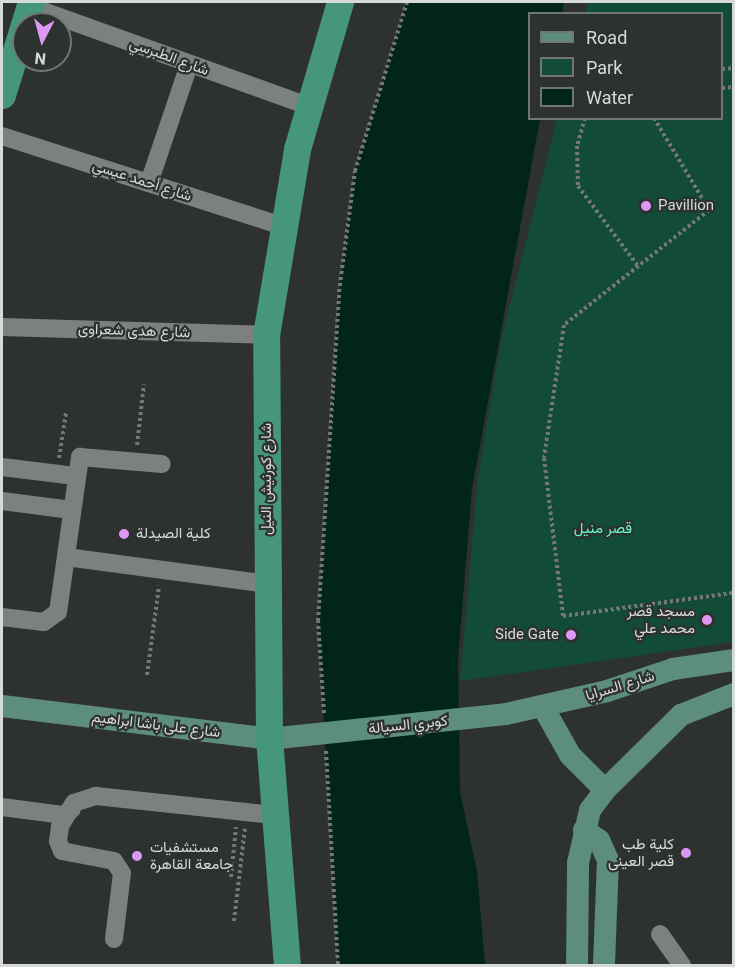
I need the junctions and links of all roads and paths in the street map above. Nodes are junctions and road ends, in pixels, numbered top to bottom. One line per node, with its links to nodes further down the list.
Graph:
1 (340, 2): 6 (highway, شارع كورنيش النيل)
2 (408, 2): 35 (path)
3 (30, 4): 4 (street, شارع الطبرسي); 5 (highway)
4 (189, 65): 6 (street, شارع الطبرسي); 10 (street)
5 (2, 95)
6 (309, 106): 11 (highway, شارع كورنيش النيل)
7 (584, 120): 12 (path)
8 (655, 120): 12 (path)
9 (2, 136): 10 (street, شارع أحمد عيسي)
10 (149, 183): 11 (street, شارع أحمد عيسي)
11 (282, 226): 14 (highway, شارع كورنيش النيل)
12 (637, 265): 27 (path)
13 (2, 327): 14 (street, شارع هدى شعراوى)
14 (266, 335): 26 (highway, شارع كورنيش النيل)
15 (144, 384): 17 (path)
16 (66, 413): 20 (path)
17 (135, 460): 18 (street); 21 (street)
18 (162, 464)
19 (2, 467): 20 (street)
20 (57, 474): 21 (street)
21 (75, 476): 23 (street)
22 (2, 501): 23 (street)
23 (71, 510): 24 (street)
24 (66, 557): 25 (street); 28 (street)
25 (161, 570): 26 (street); 30 (path)
26 (268, 584): 37 (highway, شارع كورنيش النيل)
27 (734, 593)
28 (2, 617)
29 (734, 660): 33 (main road, شارع السرايا)
30 (147, 675)
31 (734, 694): 38 (main road)
32 (2, 706): 37 (main road, شارع على باشا ابراهيم)
33 (543, 706): 34 (main road, شارع السرايا); 38 (main road)
34 (506, 714): 36 (main road, كوبري السيالة)
35 (324, 717)
36 (318, 738): 37 (main road, شارع على باشا ابراهيم); 49 (path)
37 (270, 739): 41 (highway, شارع كورنيش النيل)
38 (605, 790): 43 (main road)
39 (2, 807): 40 (street)
40 (64, 815): 41 (street); 42 (street); 47 (street)
41 (274, 820): 42 (street); 48 (highway, شارع كورنيش النيل)
42 (241, 826): 44 (path); 45 (path)
43 (584, 830): 50 (main road); 51 (main road)
44 (231, 877)
45 (234, 921)
46 (660, 934): 52 (street)
47 (114, 939)
48 (287, 966)
49 (338, 966)
50 (577, 966)
51 (604, 966)
52 (682, 966)

